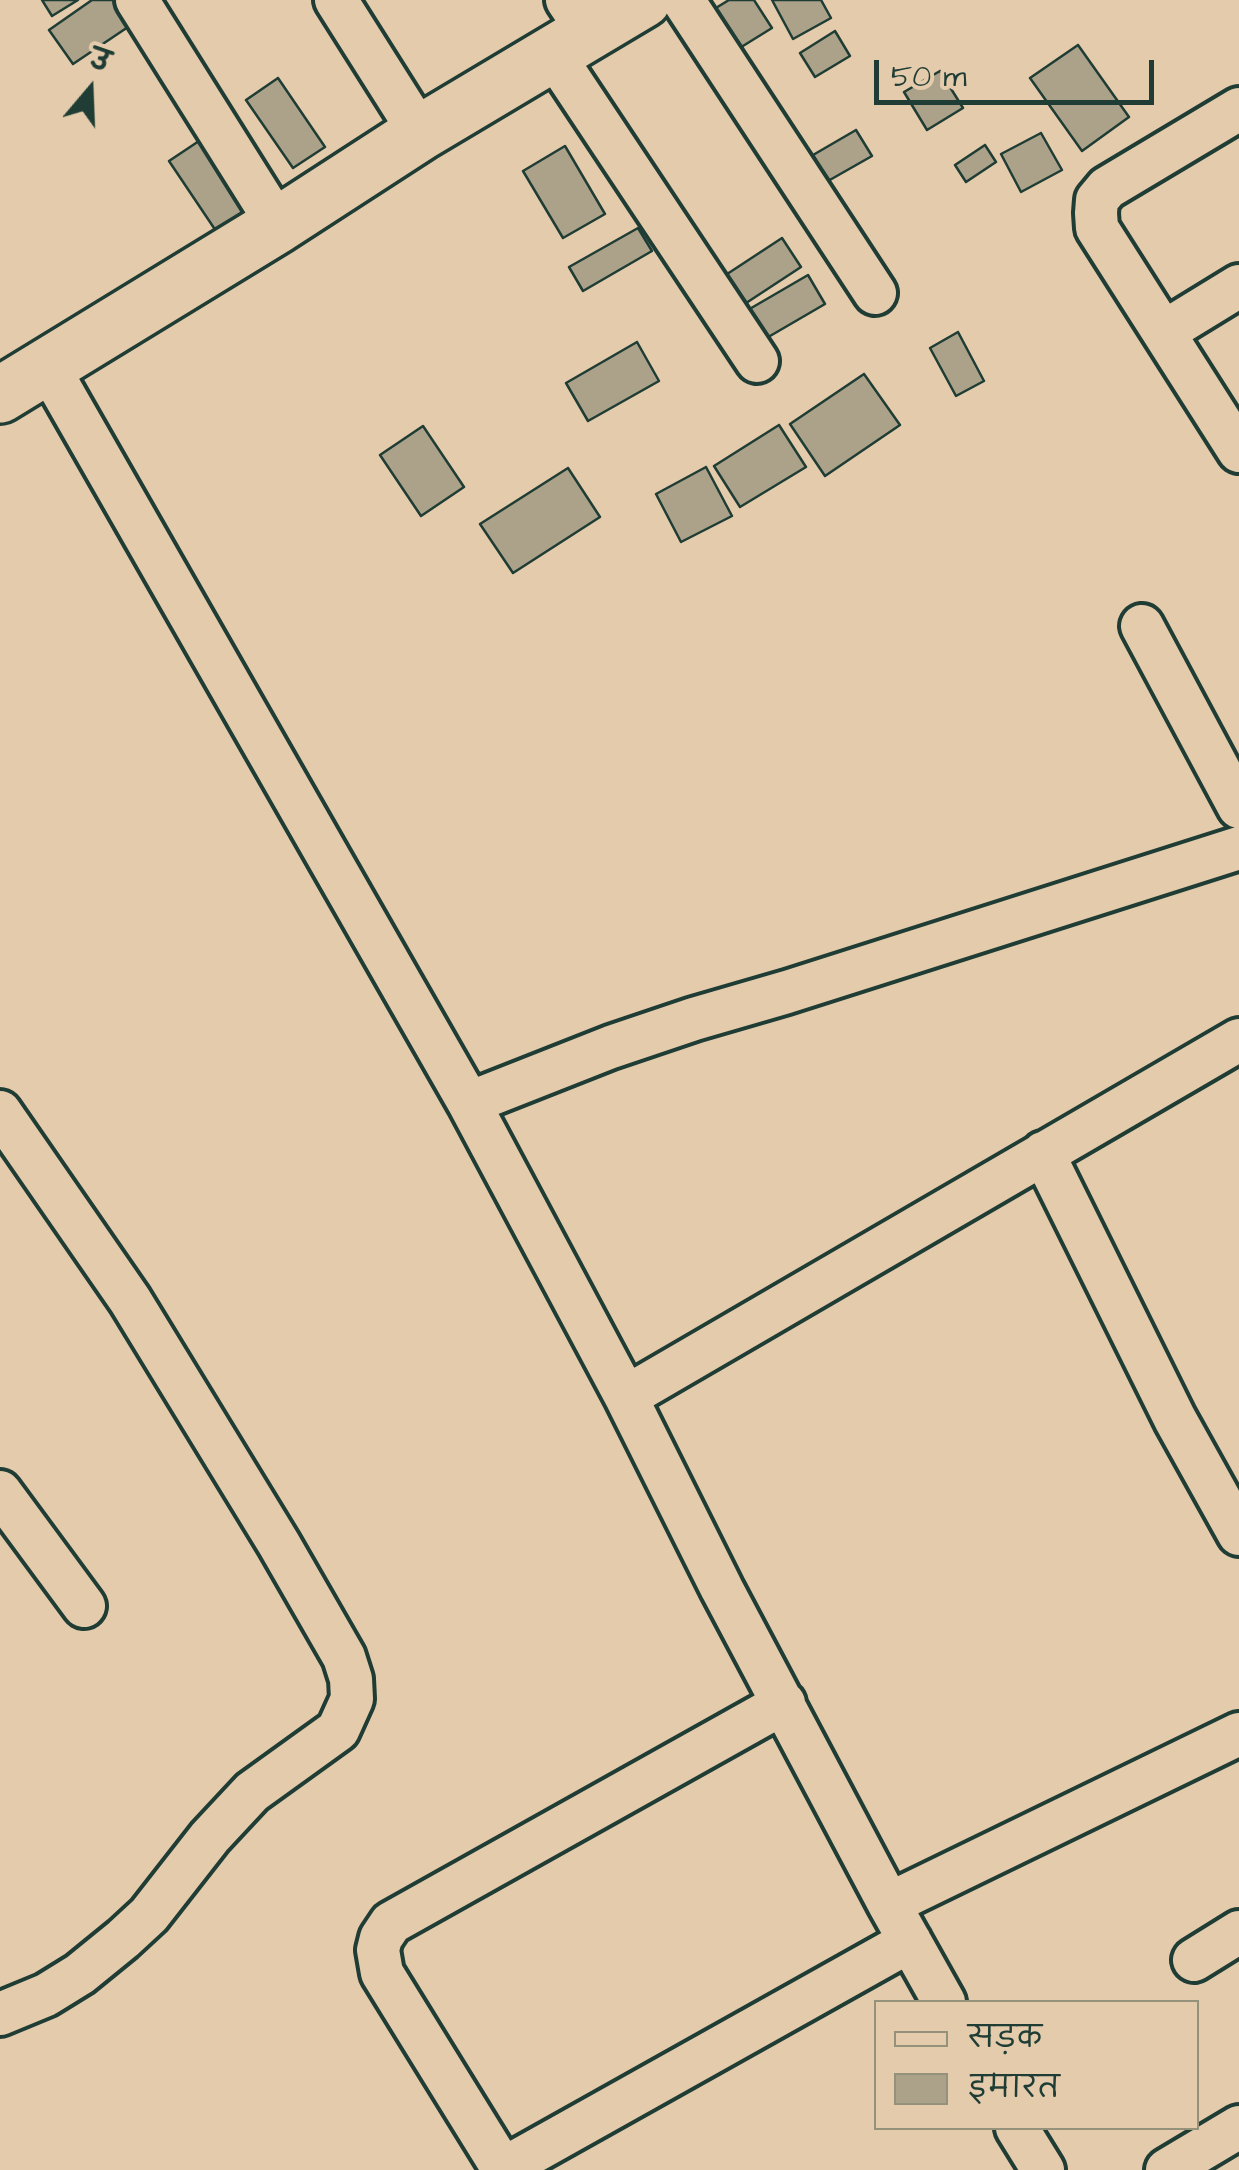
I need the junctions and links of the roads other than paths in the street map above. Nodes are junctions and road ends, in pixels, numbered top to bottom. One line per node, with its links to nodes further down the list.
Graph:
1 (136, 0): 8 (street)
2 (336, 0): 7 (street)
3 (643, 0): 5 (street)
4 (683, 0): 10 (street)
5 (570, 29): 7 (street); 12 (street)
6 (1239, 109): 11 (street)
7 (420, 133): 8 (street)
8 (278, 225): 13 (street)
9 (1239, 286): 11 (street)
10 (875, 293)
11 (1164, 332): 15 (street)
12 (758, 361)
13 (48, 365): 14 (street); 20 (street)
14 (0, 395)
15 (1239, 451)
16 (1142, 626): 17 (street)
17 (1239, 807)
18 (1239, 848): 20 (street)
19 (1239, 1040): 22 (street)
20 (469, 1103): 23 (street)
21 (0, 1112): 34 (street)
22 (1044, 1153): 23 (street); 25 (street)
23 (626, 1397): 27 (street)
24 (0, 1492): 26 (street)
25 (1239, 1534)
26 (84, 1606)
27 (784, 1703): 29 (street); 37 (street)
28 (1239, 1734): 29 (street)
29 (889, 1904): 31 (street)
30 (1239, 1932): 32 (street)
31 (910, 1941): 33 (street); 37 (street)
32 (1194, 1960)
33 (943, 2000)
34 (0, 2014)
35 (1239, 2127): 39 (street)
36 (1018, 2130): 38 (street)
37 (502, 2169)
38 (1042, 2170)
39 (1166, 2170)

